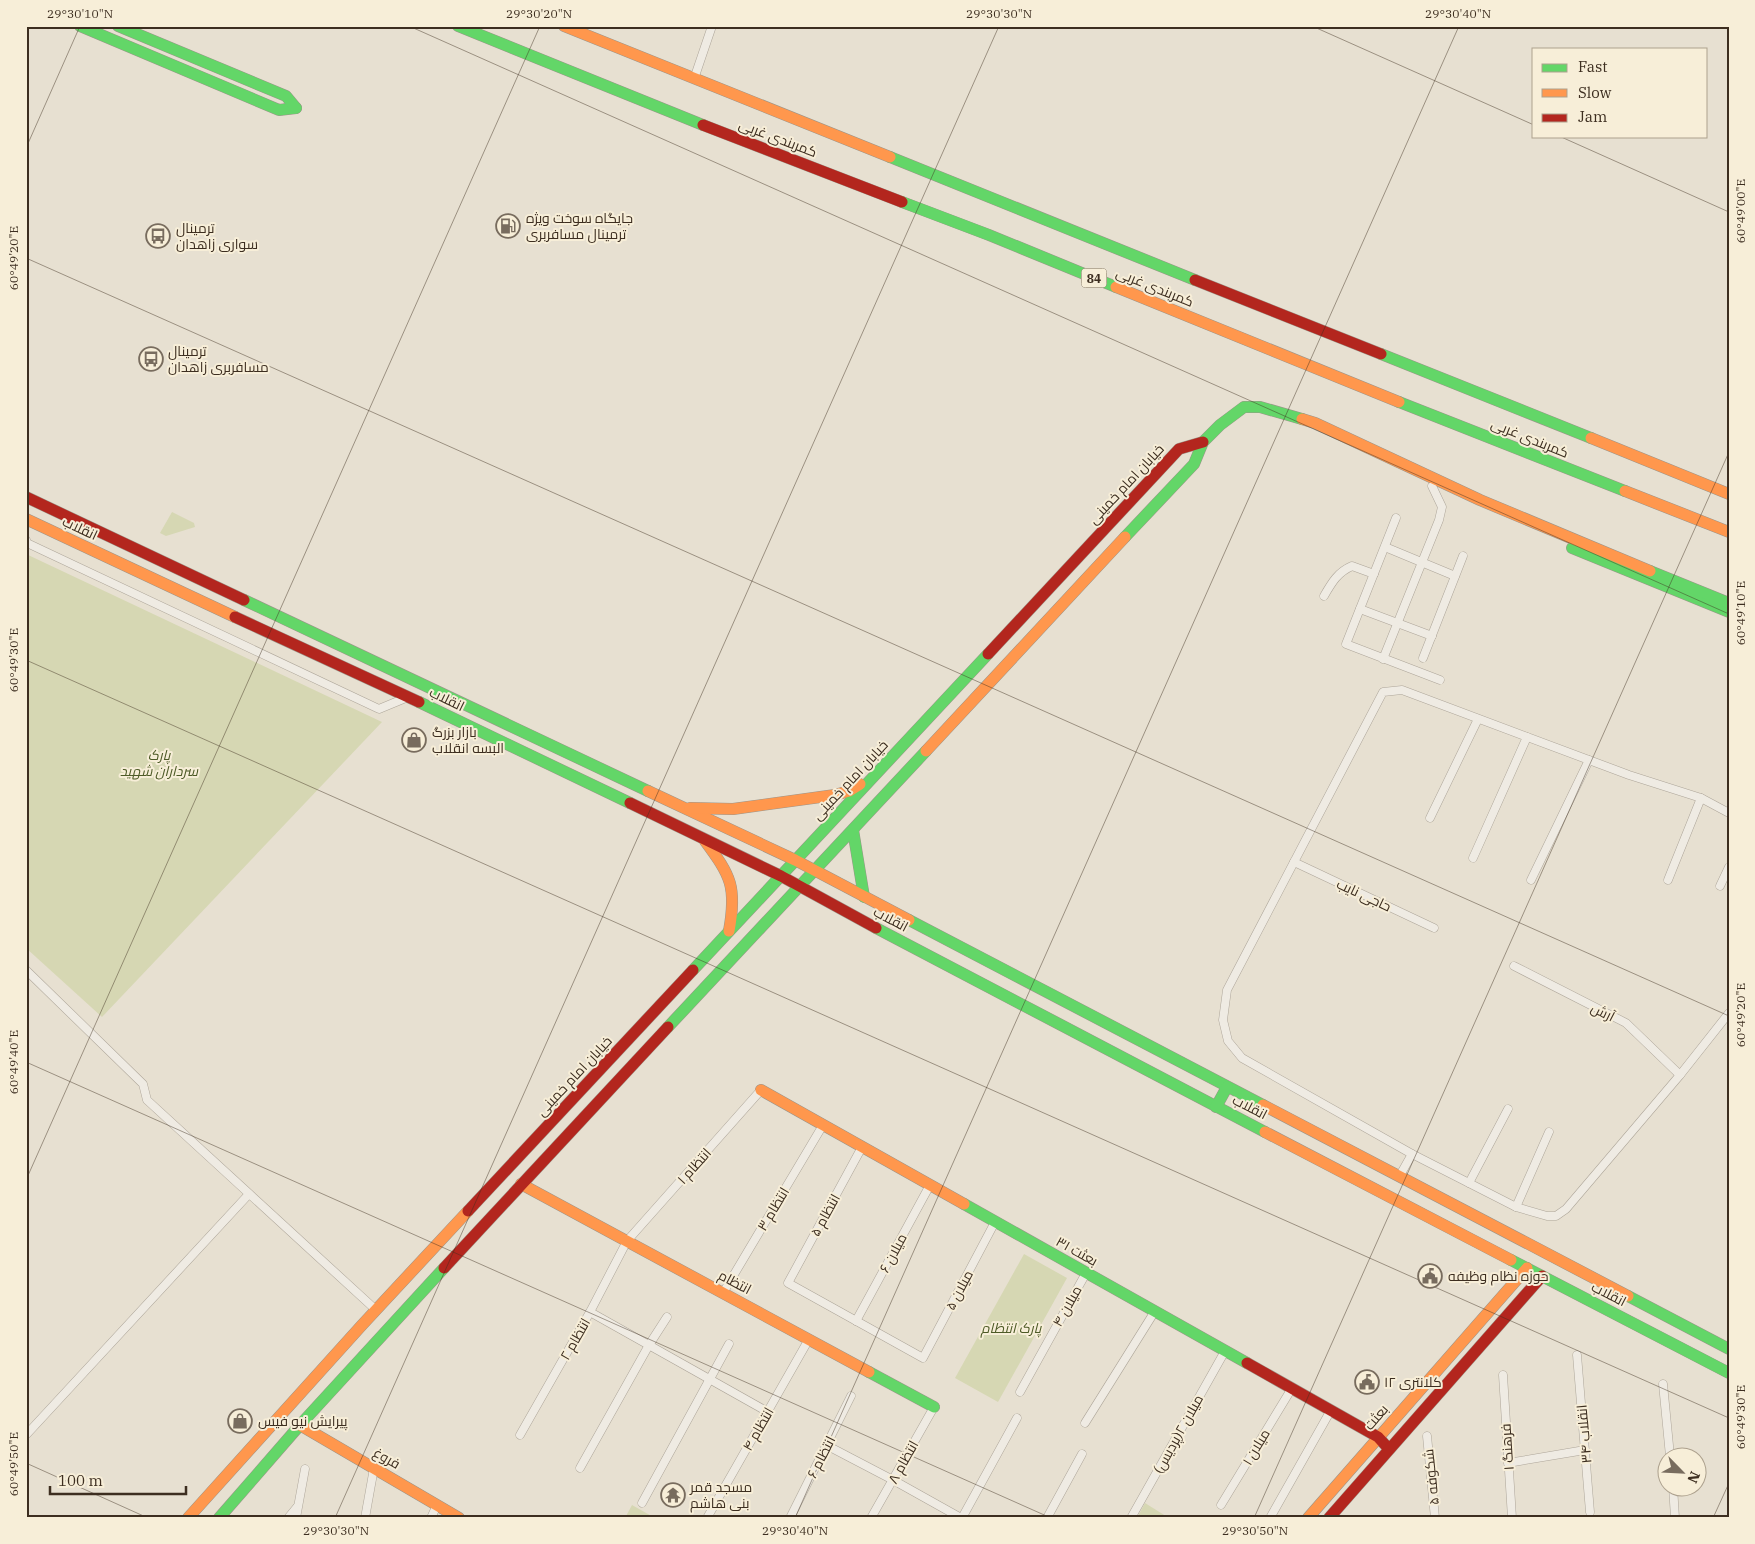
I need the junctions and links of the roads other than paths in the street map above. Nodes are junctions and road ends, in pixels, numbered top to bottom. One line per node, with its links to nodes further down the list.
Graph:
1 (80, 26): 6 (main road)
2 (118, 26): 7 (main road)
3 (458, 26): 17 (main road, کمربندی غربی / 84)
4 (564, 26): 9 (main road, کمربندی غربی)
5 (712, 26): 9 (street)
6 (101, 30): 8 (main road)
7 (194, 58): 8 (main road); 8 (main road)
8 (188, 72)
9 (694, 79): 13 (main road, کمربندی غربی)
10 (1280, 414): 11 (main road); 12 (main road); 25 (main road)
11 (1204, 442): 37 (main road, خیابان امام خمینی); 42 (main road)
12 (1432, 486): 21 (street); 27 (main road)
13 (1729, 494)
14 (26, 497): 39 (main road, انقلاب)
15 (1396, 518): 19 (street)
16 (26, 519): 33 (main road, انقلاب)
17 (1729, 532)
18 (26, 540): 33 (street)
19 (1384, 547): 21 (street); 22 (street)
20 (1463, 556): 23 (street)
21 (1421, 562): 23 (street); 28 (street)
22 (1374, 574): 24 (street); 26 (street)
23 (1455, 576): 29 (street)
24 (1324, 596)
25 (1729, 603)
26 (1360, 609): 28 (street); 30 (street)
27 (1729, 612)
28 (1398, 622): 29 (street); 30 (street)
29 (1432, 636): 31 (street)
30 (1383, 658): 32 (street)
31 (1423, 658)
32 (1440, 680)
33 (408, 697): 43 (main road, انقلاب)
34 (1478, 719): 35 (street); 41 (street); 46 (street)
35 (1527, 737): 36 (street); 44 (street)
36 (1589, 760): 38 (street); 50 (street)
37 (875, 775): 39 (main road); 45 (main road, خیابان امام خمینی)
38 (1701, 798): 40 (street); 51 (street)
39 (682, 807): 45 (main road, انقلاب)
40 (1729, 813)
41 (1430, 818)
42 (853, 830): 48 (main road); 55 (main road)
43 (702, 838): 49 (main road, انقلاب); 58 (main road)
44 (1473, 858)
45 (795, 860): 48 (main road, انقلاب); 49 (main road, خیابان امام خمینی)
46 (1294, 862): 57 (street, حاجی نایب); 70 (street)
47 (1729, 867): 52 (street)
48 (814, 871): 53 (main road); 54 (main road, انقلاب)
49 (781, 876): 53 (main road, انقلاب); 58 (main road, خیابان امام خمینی)
50 (1531, 880)
51 (1668, 880)
52 (1720, 886)
53 (799, 887): 56 (main road, انقلاب); 73 (main road)
54 (846, 888): 55 (main road, انقلاب); 56 (main road)
55 (864, 897): 63 (main road, انقلاب)
56 (835, 906): 65 (main road, انقلاب)
57 (1434, 928)
58 (729, 931): 83 (main road, خیابان امام خمینی)
59 (1514, 966): 62 (street, آرش)
60 (26, 970): 75 (street)
61 (1729, 1013): 62 (street)
62 (1680, 1075): 76 (street)
63 (1227, 1087): 65 (main road); 71 (main road, انقلاب)
64 (761, 1090): 67 (main road, بعثت ۳۱); 78 (street, انتظام ۱)
65 (1216, 1107): 79 (main road, انقلاب)
66 (1508, 1109): 72 (street)
67 (823, 1125): 69 (main road, بعثت ۳۱); 82 (street, انتظام ۳)
68 (1549, 1132): 76 (street)
69 (862, 1147): 74 (main road, بعثت ۳۱); 87 (street, انتظام ۵)
70 (1412, 1154): 71 (street); 72 (street)
71 (1399, 1177): 93 (main road, انقلاب)
72 (1469, 1183): 76 (street)
73 (521, 1184): 78 (main road, انتظام); 90 (main road)
74 (930, 1185): 77 (main road, بعثت ۳۱); 87 (street, میلان ۶)
75 (249, 1194): 83 (street); 109 (street)
76 (1516, 1207)
77 (995, 1222): 80 (main road, بعثت ۳۱); 87 (street, میلان ۵)
78 (627, 1241): 82 (main road, انتظام); 85 (street, انتظام ۲)
79 (1527, 1268): 81 (main road, انقلاب); 112 (main road, بعثت)
80 (1086, 1273): 84 (main road, بعثت ۳۱); 101 (street, میلان ۴)
81 (1542, 1276): 96 (main road, انقلاب); 115 (main road)
82 (723, 1293): 89 (main road, انتظام)
83 (376, 1310): 88 (main road, خیابان امام خمینی)
84 (1155, 1311): 94 (main road, بعثت ۳۱); 107 (street)
85 (590, 1312): 92 (street); 110 (street, انتظام ۲)
86 (667, 1318): 92 (street)
87 (856, 1321)
88 (362, 1325): 90 (main road); 129 (main road, خیابان امام خمینی)
89 (810, 1339): 103 (main road, انتظام); 105 (street, انتظام ۴)
90 (377, 1340): 108 (main road)
91 (729, 1344): 98 (street)
92 (649, 1345): 98 (street); 120 (street)
93 (1729, 1349)
94 (1225, 1351): 100 (main road, بعثت ۳۱); 141 (street, میلان ۲(پردیس))
95 (1577, 1356): 116 (street, انقلاب ۳۴)
96 (1729, 1373)
97 (1502, 1375): 118 (street, فرهنگ ۱)
98 (710, 1379): 105 (street); 124 (street)
99 (1664, 1384): 114 (street)
100 (1292, 1388): 104 (main road, بعثت ۳۱); 126 (street, میلان ۱)
101 (1020, 1392)
102 (851, 1396): 113 (street, انتظام ۶)
103 (934, 1406): 122 (street, انتظام ۸)
104 (1330, 1410): 112 (main road, بعثت ۳۱); 142 (street)
105 (768, 1412): 136 (street, انتظام ۴)
106 (1017, 1418): 139 (street)
107 (1084, 1423)
108 (300, 1425): 119 (main road, فروغ); 130 (main road)
109 (26, 1435)
110 (520, 1435)
111 (1427, 1436): 145 (street, شکوفه ۵)
112 (1378, 1437): 115 (main road, بعثت ۳۱); 143 (main road, بعثت)
113 (826, 1445): 122 (street); 137 (street, انتظام ۶)
114 (1669, 1446)
115 (1389, 1449): 144 (main road)
116 (1585, 1450): 118 (street); 128 (street, انقلاب ۳۴)
117 (1082, 1454): 140 (street)
118 (1508, 1463): 146 (street, فرهنگ ۱)
119 (374, 1468): 125 (main road, فروغ); 133 (street)
120 (580, 1468)
121 (305, 1469): 127 (street)
122 (893, 1480): 138 (street, انتظام ۸); 139 (street)
123 (1674, 1496): 147 (street)
124 (642, 1502)
125 (437, 1505): 134 (street); 135 (main road, فروغ)
126 (1221, 1505)
127 (298, 1506): 131 (street); 132 (street)
128 (1590, 1512)
129 (188, 1518)
130 (219, 1518)
131 (288, 1518)
132 (296, 1518)
133 (365, 1518)
134 (431, 1518)
135 (459, 1518)
136 (707, 1518)
137 (790, 1518)
138 (871, 1518)
139 (961, 1518)
140 (1047, 1518)
141 (1131, 1518)
142 (1270, 1518)
143 (1308, 1518)
144 (1329, 1518)
145 (1435, 1518)
146 (1512, 1518)
147 (1675, 1518)

